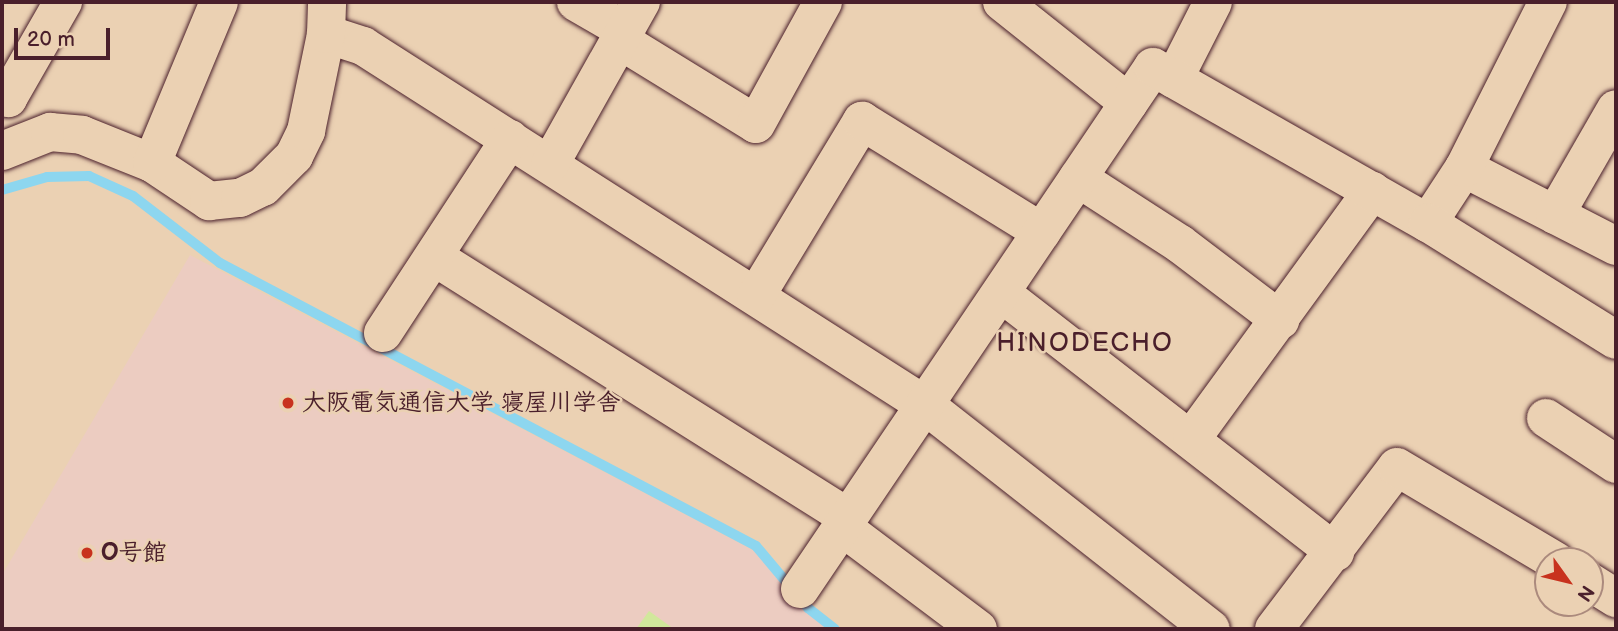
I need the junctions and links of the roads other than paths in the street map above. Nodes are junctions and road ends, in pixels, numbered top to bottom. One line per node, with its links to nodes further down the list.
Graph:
1 (63, 2): 11 (street)
2 (219, 2): 16 (street)
3 (576, 2): 9 (street)
4 (823, 2): 9 (street)
5 (1002, 2): 12 (street)
6 (1213, 2): 10 (street)
7 (1548, 2): 18 (street)
8 (327, 18): 14 (street); 16 (street)
9 (630, 25): 17 (street)
10 (1174, 79): 12 (street); 20 (street)
11 (2, 95)
12 (1129, 103): 19 (street)
13 (1616, 109): 21 (street)
14 (510, 139): 17 (street); 25 (street)
15 (2, 151): 16 (street)
16 (152, 163)
17 (550, 164): 27 (street)
18 (1464, 168): 21 (street); 22 (street)
19 (1078, 178): 23 (street); 28 (street)
20 (1372, 191): 22 (street); 28 (street)
21 (1555, 215): 24 (street)
22 (1428, 223): 30 (street)
23 (1042, 232): 26 (street); 27 (street)
24 (1616, 246)
25 (436, 258): 29 (street); 35 (street)
26 (1001, 293): 31 (street); 33 (street)
27 (756, 296): 31 (street)
28 (1280, 320): 33 (street)
29 (383, 332)
30 (1616, 340)
31 (925, 405): 35 (street); 41 (street)
32 (1546, 418): 34 (street)
33 (1192, 438): 37 (street)
34 (1616, 464)
35 (845, 522): 38 (street); 40 (street)
36 (1534, 548): 37 (street)
37 (1335, 552): 39 (street)
38 (800, 589)
39 (1289, 624)
40 (978, 629)
41 (1211, 629)

